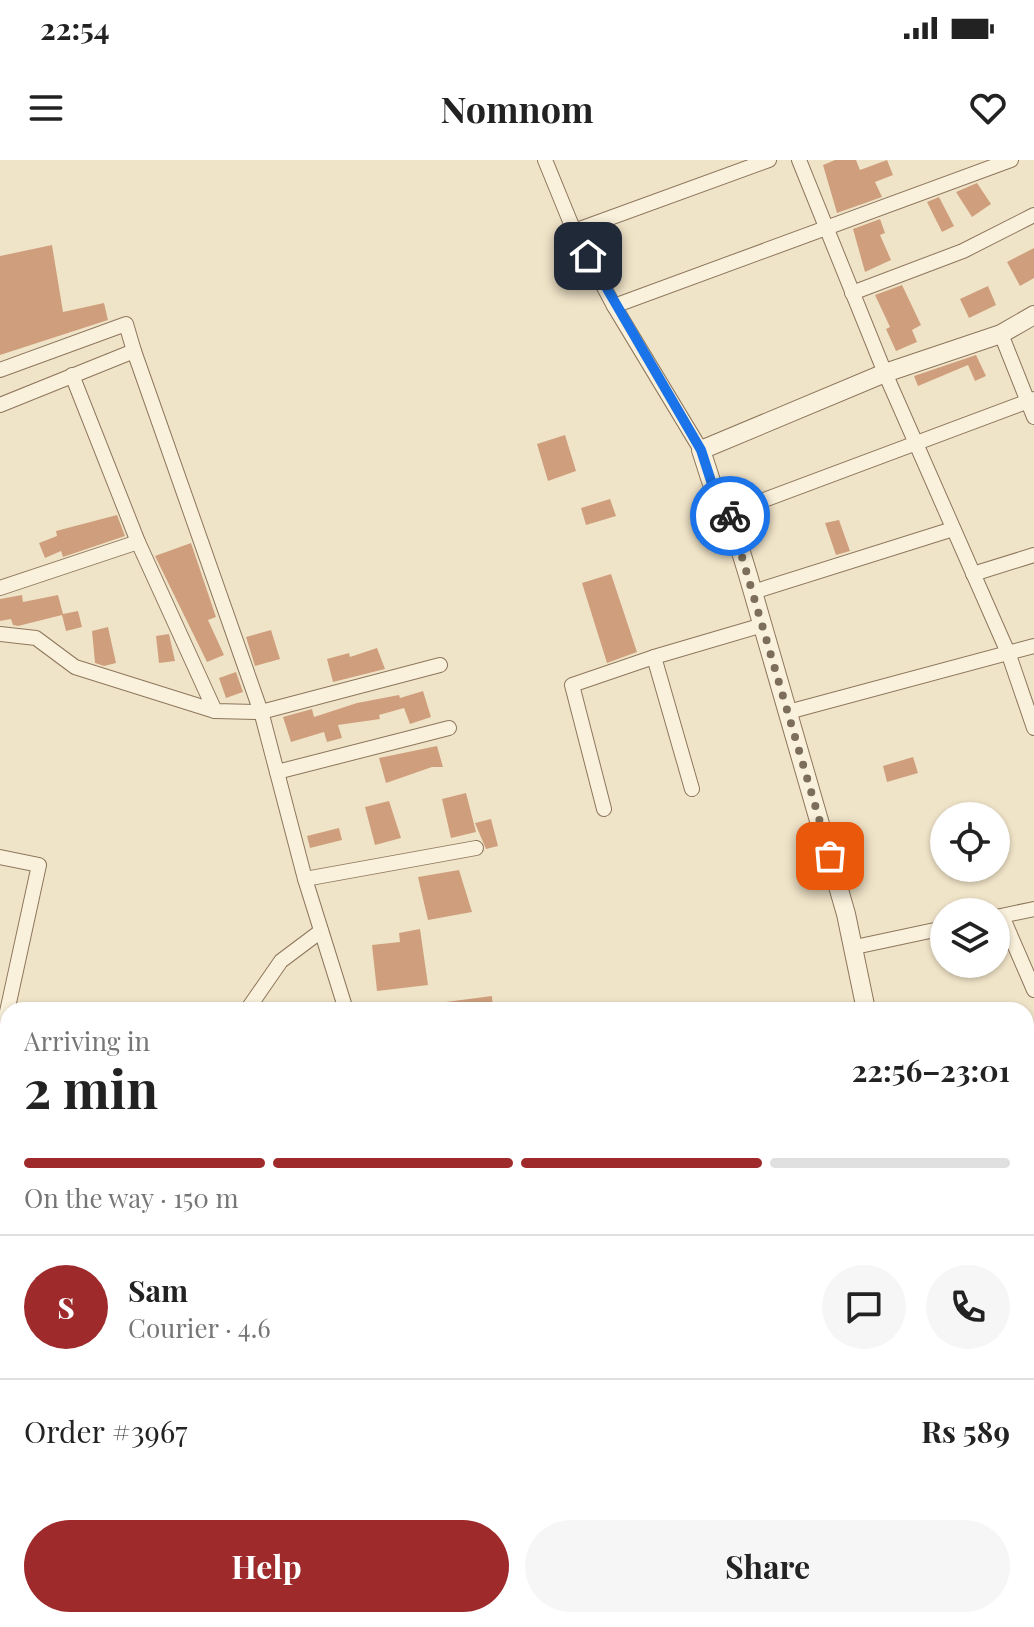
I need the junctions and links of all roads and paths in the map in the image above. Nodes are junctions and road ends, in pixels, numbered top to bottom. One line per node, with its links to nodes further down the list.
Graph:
1 (545, 160): 7 (street)
2 (769, 160): 7 (street)
3 (799, 160): 6 (street)
4 (1011, 160): 6 (street)
5 (1034, 215): 8 (street)
6 (826, 229): 8 (street); 9 (street)
7 (574, 231): 9 (street)
8 (852, 293): 14 (street)
9 (614, 306): 20 (street)
10 (1034, 315): 11 (street)
11 (1001, 334): 14 (street); 16 (street)
12 (134, 351): 13 (street); 15 (street); 35 (street)
13 (0, 370)
14 (885, 373): 19 (street); 20 (street)
15 (72, 375): 17 (street); 23 (street)
16 (1031, 400): 18 (street); 19 (street)
17 (0, 405)
18 (1034, 417)
19 (916, 444): 21 (street); 22 (street)
20 (701, 450): 21 (street)
21 (729, 513): 27 (street)
22 (953, 529): 25 (street); 27 (street)
23 (138, 542): 26 (street); 34 (street)
24 (1034, 555): 25 (street)
25 (973, 574): 31 (street)
26 (0, 588)
27 (753, 592): 28 (street)
28 (763, 625): 32 (street); 36 (street)
29 (0, 634): 34 (street)
30 (1034, 646): 31 (street)
31 (1009, 655): 36 (street); 38 (street)
32 (654, 657): 40 (street); 41 (street)
33 (440, 665): 35 (street)
34 (215, 711): 35 (street)
35 (261, 712): 39 (street)
36 (788, 712): 50 (street)
37 (449, 728): 39 (street)
38 (1034, 728)
39 (277, 772): 44 (street)
40 (692, 789)
41 (604, 809)
42 (476, 848): 44 (street)
43 (0, 857): 52 (street)
44 (305, 879): 47 (street)
45 (1034, 909): 46 (street)
46 (1010, 914)
47 (321, 931): 53 (street); 54 (street)
48 (930, 931): 50 (street)
49 (1010, 940): 51 (street)
50 (855, 947): 55 (street)
51 (1034, 990)
52 (9, 1002)
53 (253, 1002)
54 (343, 1002)
55 (865, 1002)

